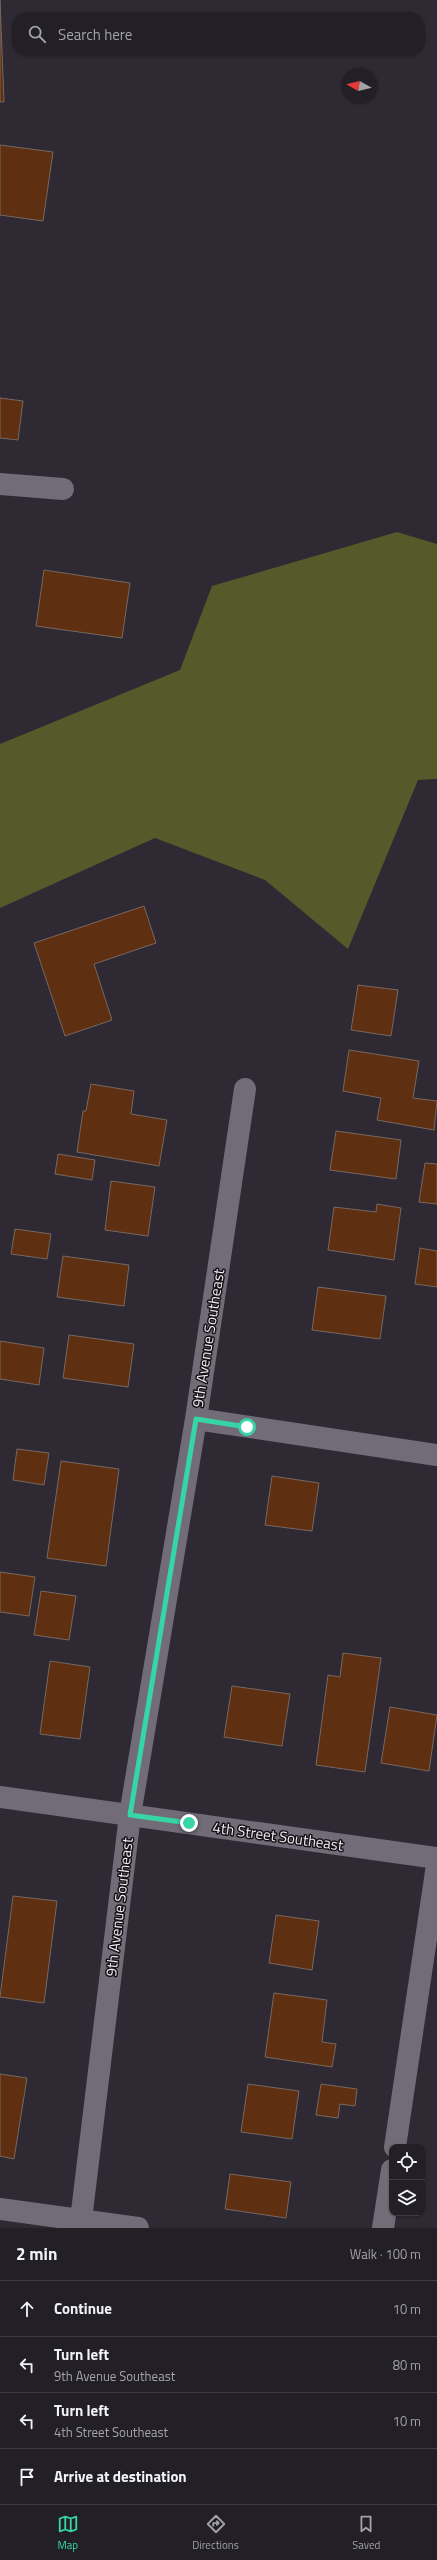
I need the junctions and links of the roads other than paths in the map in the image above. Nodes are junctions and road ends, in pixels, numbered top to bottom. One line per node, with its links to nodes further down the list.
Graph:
1 (0, 484): 2 (street)
2 (63, 489)
3 (245, 1089): 4 (street, 9th Avenue Southeast)
4 (196, 1419): 5 (street); 7 (street, 9th Avenue Southeast)
5 (437, 1455)
6 (0, 1797): 7 (street, 4th Street Southeast)
7 (130, 1815): 8 (street, 4th Street Southeast); 13 (street, 9th Avenue Southeast)
8 (437, 1858)
9 (437, 1865): 10 (street)
10 (395, 2144)
11 (390, 2180): 15 (street)
12 (0, 2209): 13 (street)
13 (81, 2224): 14 (street)
14 (138, 2228)
15 (383, 2228)

